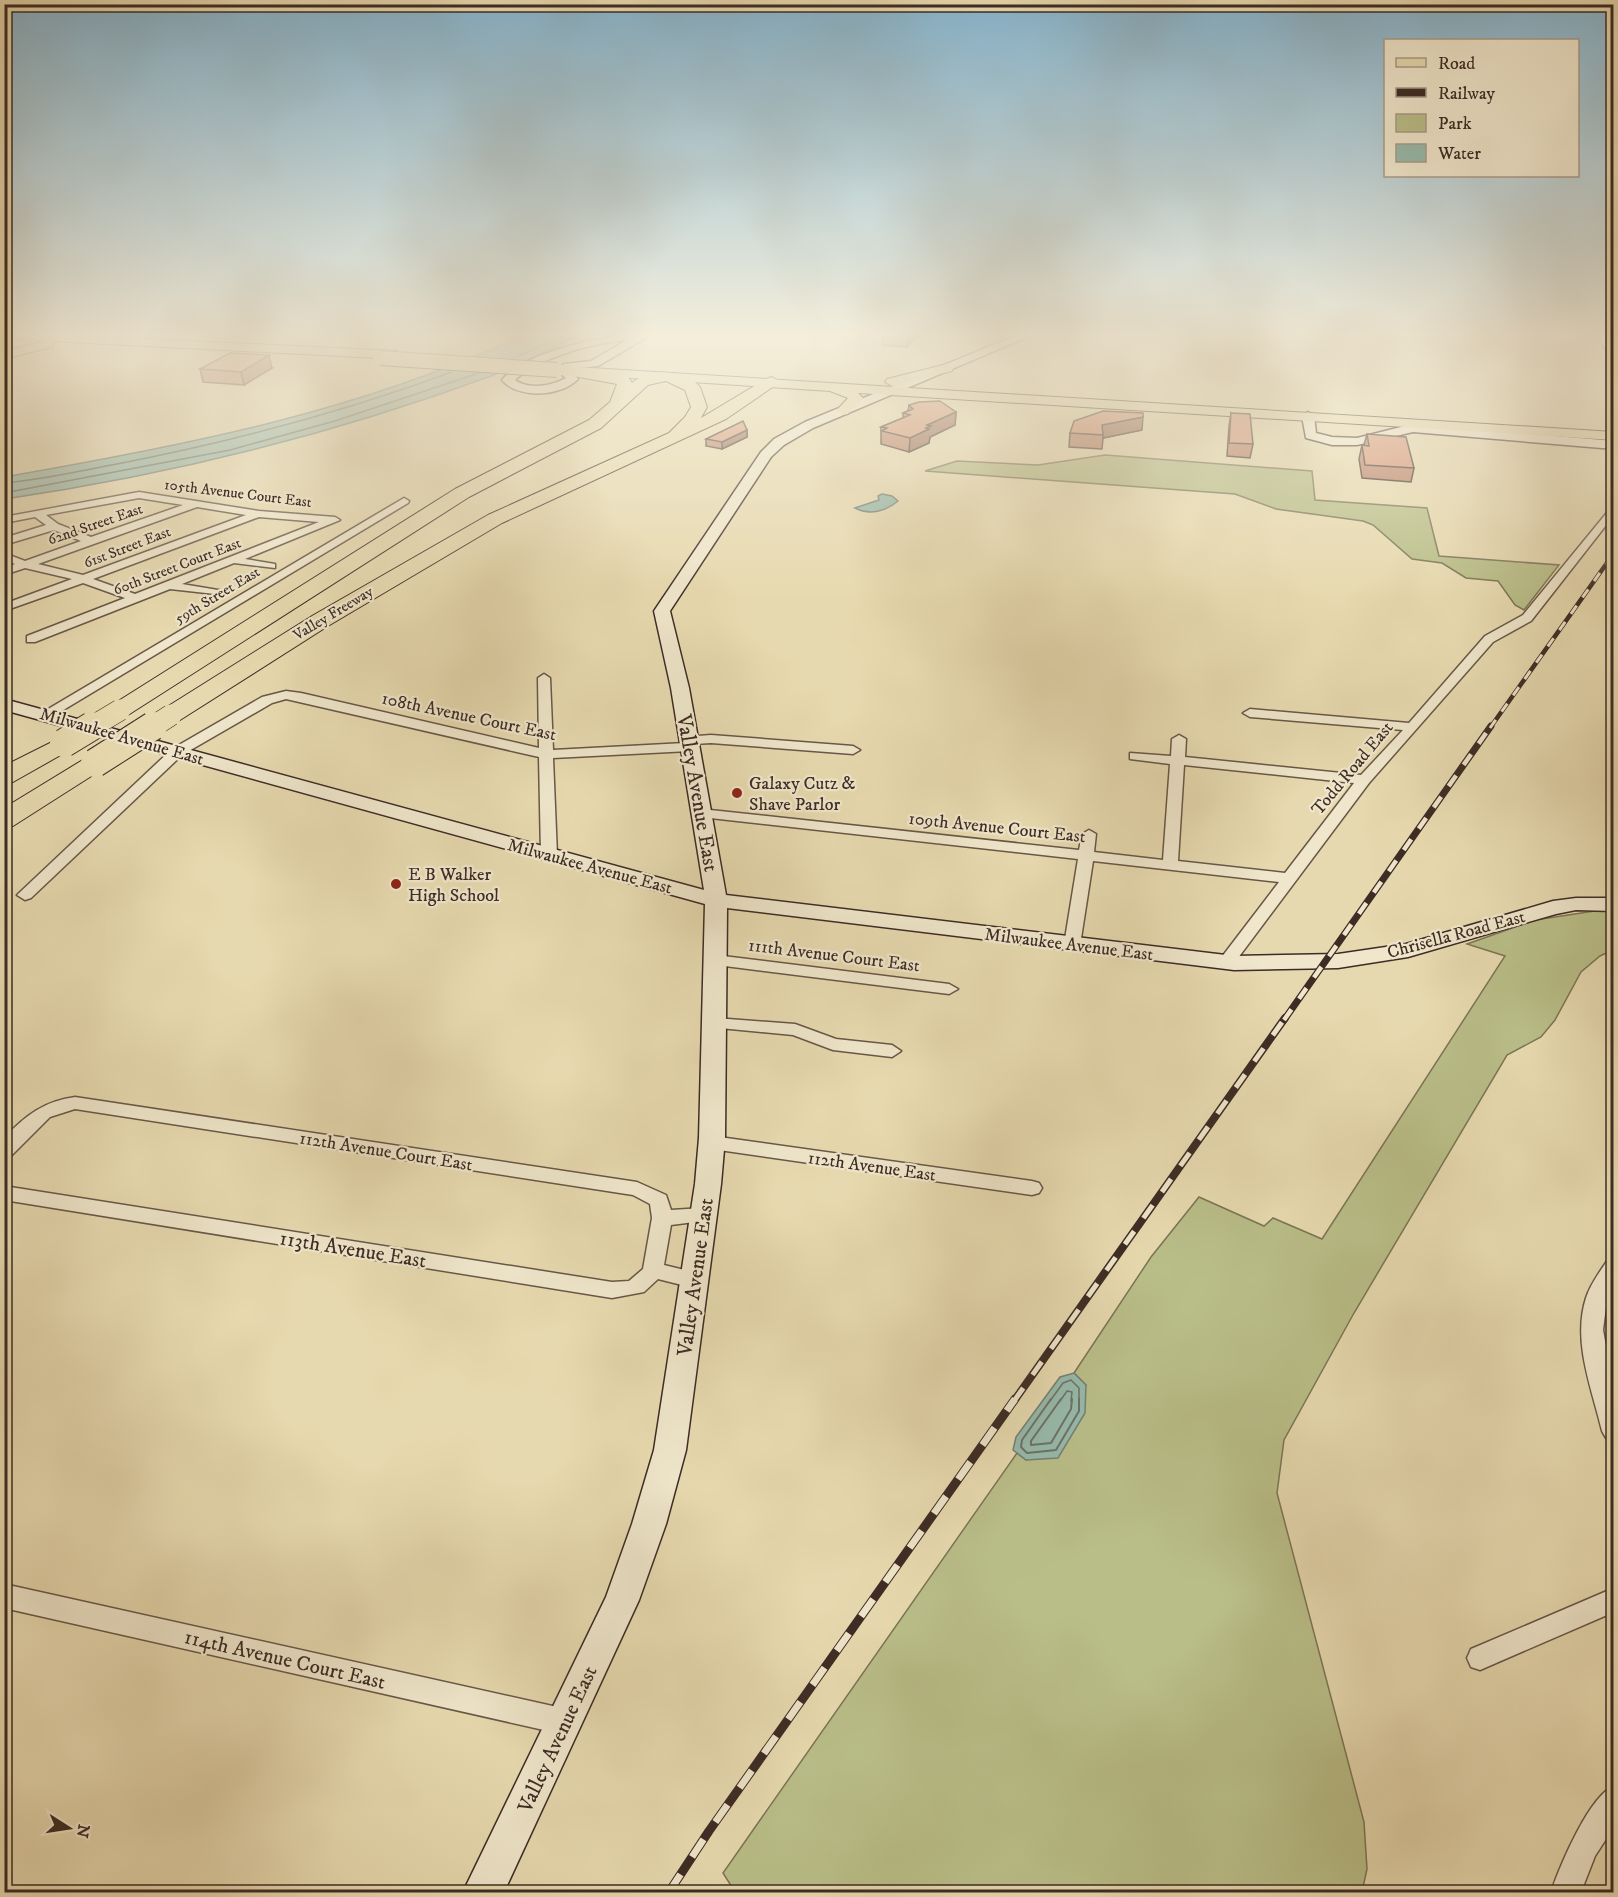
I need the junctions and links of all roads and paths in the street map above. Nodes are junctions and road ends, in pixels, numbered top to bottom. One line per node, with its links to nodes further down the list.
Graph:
1 (599, 421): 37 (highway, Valley Freeway, bridge)
2 (691, 421): 7 (highway)
3 (709, 421): 7 (highway, Valley Freeway)
4 (820, 421): 38 (street, Valley Avenue East)
5 (1308, 421): 9 (street)
6 (1377, 421): 8 (main road)
7 (677, 434): 48 (highway, Valley Freeway, bridge)
8 (1614, 436)
9 (1614, 444)
10 (404, 501): 34 (street, 59th Street East)
11 (196, 504): 13 (street, 105th Avenue Court East); 14 (street, 105th Avenue Court East); 18 (street, 62nd Street East)
12 (1614, 507): 35 (street, Todd Road East)
13 (37, 514): 15 (street, 105th Avenue Court East); 17 (street)
14 (259, 514): 16 (street, 105th Avenue Court East); 25 (street, 61st Street East)
15 (4, 520)
16 (335, 520): 21 (street, 60th Street Court East)
17 (54, 526): 18 (street); 19 (street)
18 (91, 541): 22 (street, 62nd Street East)
19 (4, 542)
20 (4, 556): 22 (street)
21 (234, 560): 23 (street); 26 (street, 60th Street Court East)
22 (26, 565): 24 (street, 62nd Street East); 25 (street)
23 (271, 566)
24 (4, 572)
25 (84, 579): 28 (street); 29 (street, 61st Street East)
26 (168, 585): 27 (street); 28 (street, 60th Street Court East)
27 (220, 594)
28 (135, 598): 30 (street, 60th Street Court East)
29 (4, 608)
30 (31, 639)
31 (543, 678): 41 (street)
32 (4, 704): 34 (street, Milwaukee Avenue East)
33 (1250, 713): 35 (street)
34 (45, 715): 40 (street, Milwaukee Avenue East)
35 (1412, 727): 46 (street, Todd Road East)
36 (1179, 739): 43 (street)
37 (59, 742): 44 (highway); 45 (highway, Valley Freeway)
38 (689, 743): 39 (street, 108th Avenue Court East); 41 (street, 108th Avenue Court East); 47 (street, Valley Avenue East)
39 (853, 750)
40 (177, 752): 41 (street, 108th Avenue Court East); 50 (street, Milwaukee Avenue East); 56 (street)
41 (546, 754): 50 (street)
42 (1134, 756): 43 (street)
43 (1177, 761): 46 (street); 53 (street)
44 (4, 767)
45 (4, 777)
46 (1364, 780): 54 (street, Todd Road East)
47 (701, 813): 51 (street, 109th Avenue Court East); 52 (street, Valley Avenue East)
48 (4, 820)
49 (1089, 834): 51 (street)
50 (549, 855): 55 (street, Milwaukee Avenue East)
51 (1084, 856): 53 (street, 109th Avenue Court East); 59 (street)
52 (709, 860): 55 (street); 57 (street, Valley Avenue East)
53 (1170, 865): 54 (street, 109th Avenue Court East)
54 (1288, 878): 61 (street, Todd Road East)
55 (662, 885): 57 (street, Milwaukee Avenue East)
56 (25, 895)
57 (716, 900): 59 (street, Milwaukee Avenue East); 60 (street, Valley Avenue East)
58 (1614, 905): 61 (street, Chrisella Road East)
59 (1072, 945): 61 (street, Milwaukee Avenue East)
60 (715, 960): 62 (street, 111th Avenue Court East); 63 (street, Valley Avenue East)
61 (1226, 962)
62 (949, 989)
63 (714, 1023): 64 (street); 65 (street, Valley Avenue East)
64 (892, 1051)
65 (712, 1143): 67 (street, 112th Avenue East); 69 (street, Valley Avenue East)
66 (4, 1151): 70 (street, 112th Avenue Court East)
67 (1032, 1188)
68 (4, 1193): 72 (street, 113th Avenue East)
69 (703, 1215): 70 (street); 73 (street, Valley Avenue East)
70 (662, 1218): 72 (street)
71 (1614, 1267): 74 (street)
72 (653, 1270): 73 (street)
73 (694, 1280): 78 (street, Valley Avenue East)
74 (1614, 1431)
75 (4, 1596): 78 (street, 114th Avenue Court East)
76 (1614, 1599): 77 (street)
77 (1480, 1658)
78 (566, 1722): 80 (street, Valley Avenue East)
79 (1614, 1800): 81 (street)
80 (483, 1893)
81 (1566, 1893)

